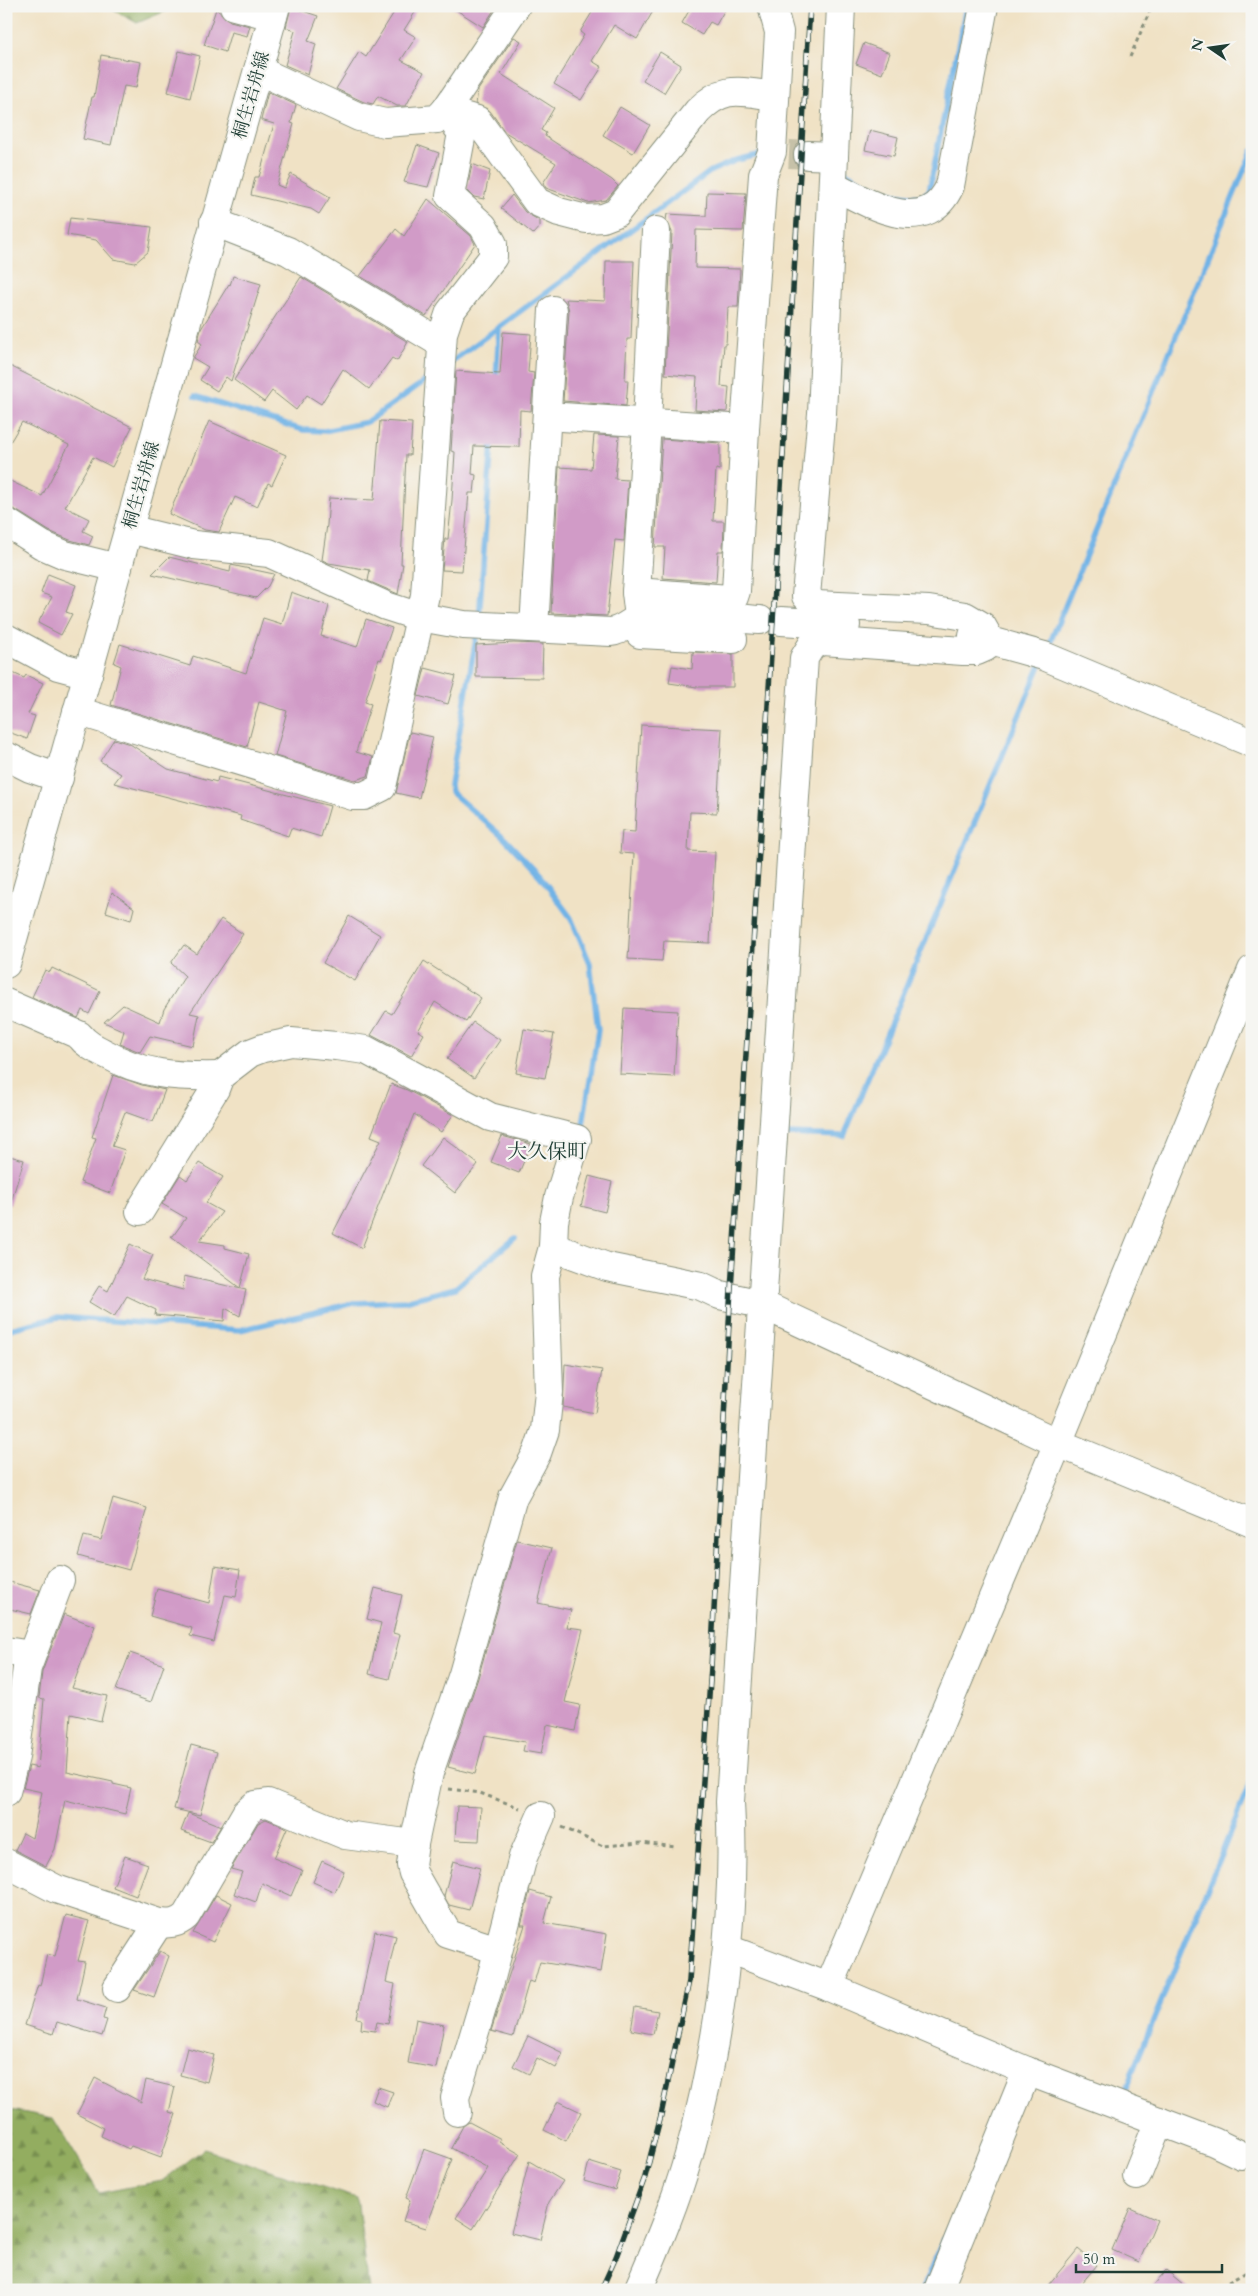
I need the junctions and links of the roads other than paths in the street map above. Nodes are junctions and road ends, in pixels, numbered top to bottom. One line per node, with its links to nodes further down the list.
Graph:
1 (234, 6): 6 (street)
2 (516, 6): 9 (street)
3 (772, 6): 8 (street)
4 (841, 6): 10 (street)
5 (984, 6): 11 (street)
6 (274, 11): 7 (street, 桐生岩舟線)
7 (258, 70): 9 (street); 12 (street, 桐生岩舟線)
8 (775, 96): 9 (street); 10 (street)
9 (445, 111): 15 (street)
10 (793, 158): 11 (street); 18 (street)
11 (833, 185): 27 (street)
12 (214, 222): 15 (street); 20 (street, 桐生岩舟線)
13 (656, 231): 17 (street)
14 (553, 310): 16 (street)
15 (442, 344): 23 (street)
16 (547, 416): 17 (street); 24 (street)
17 (647, 423): 18 (street); 22 (street)
18 (745, 429): 22 (street)
19 (6, 522): 21 (street)
20 (129, 529): 21 (street, 桐生岩舟線); 23 (street)
21 (118, 568): 28 (street, 桐生岩舟線)
22 (636, 611): 24 (street); 26 (street); 27 (street)
23 (420, 616): 24 (street); 29 (street)
24 (534, 628)
25 (6, 638): 28 (street)
26 (732, 639)
27 (990, 640): 30 (street); 39 (street)
28 (88, 674): 29 (street, 桐生岩舟線)
29 (77, 711): 32 (street, 桐生岩舟線)
30 (1252, 743)
31 (6, 756): 32 (street)
32 (59, 778): 33 (street, 桐生岩舟線)
33 (6, 964)
34 (1252, 970): 40 (street)
35 (6, 1003): 36 (street)
36 (220, 1076): 37 (street); 38 (street)
37 (140, 1211)
38 (554, 1247): 39 (street); 46 (street)
39 (761, 1304): 40 (street); 49 (street)
40 (1058, 1443): 41 (street); 51 (street)
41 (1252, 1523)
42 (60, 1580): 43 (street)
43 (19, 1653): 44 (street)
44 (6, 1792)
45 (541, 1816): 50 (street)
46 (414, 1844): 48 (street); 50 (street)
47 (6, 1863): 48 (street)
48 (159, 1923): 52 (street)
49 (728, 1949): 51 (street); 58 (street)
50 (498, 1950): 54 (street)
51 (829, 1987): 53 (street)
52 (117, 1988)
53 (1027, 2071): 55 (street); 59 (street)
54 (457, 2112)
55 (1160, 2121): 56 (street); 57 (street)
56 (1241, 2155)
57 (1137, 2176)
58 (638, 2290)
59 (938, 2290)

